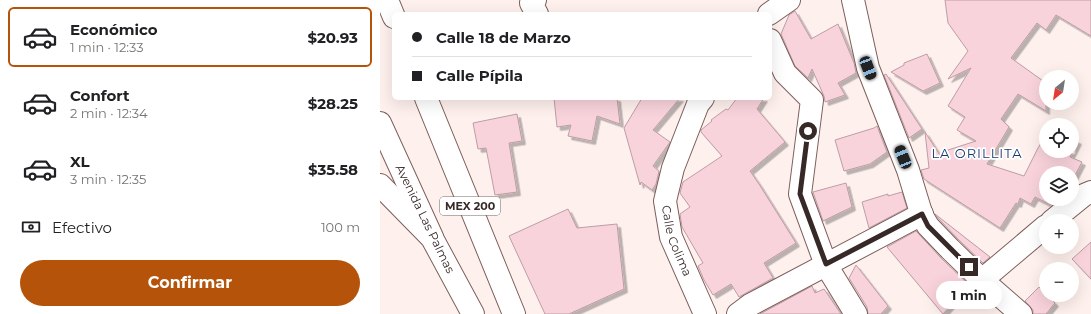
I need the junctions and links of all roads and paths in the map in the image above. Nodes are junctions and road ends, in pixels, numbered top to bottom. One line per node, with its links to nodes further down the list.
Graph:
1 (387, 0): 4 (main road)
2 (789, 0): 5 (main road)
3 (853, 0): 12 (main road)
4 (392, 12)
5 (772, 12)
6 (772, 45): 16 (main road)
7 (427, 100): 19 (main road, MEX 200)
8 (701, 100): 20 (main road, Calle Colima)
9 (380, 124): 15 (main road, Avenida Las Palmas)
10 (380, 185): 15 (main road)
11 (1091, 192): 13 (main road)
12 (922, 214): 16 (main road); 17 (main road)
13 (1061, 214)
14 (1039, 232): 17 (main road)
15 (432, 238): 18 (main road, Avenida Las Palmas)
16 (826, 264): 21 (main road); 22 (main road)
17 (982, 280): 23 (main road)
18 (473, 314)
19 (514, 314)
20 (705, 314)
21 (738, 314)
22 (856, 314)
23 (1021, 314)

